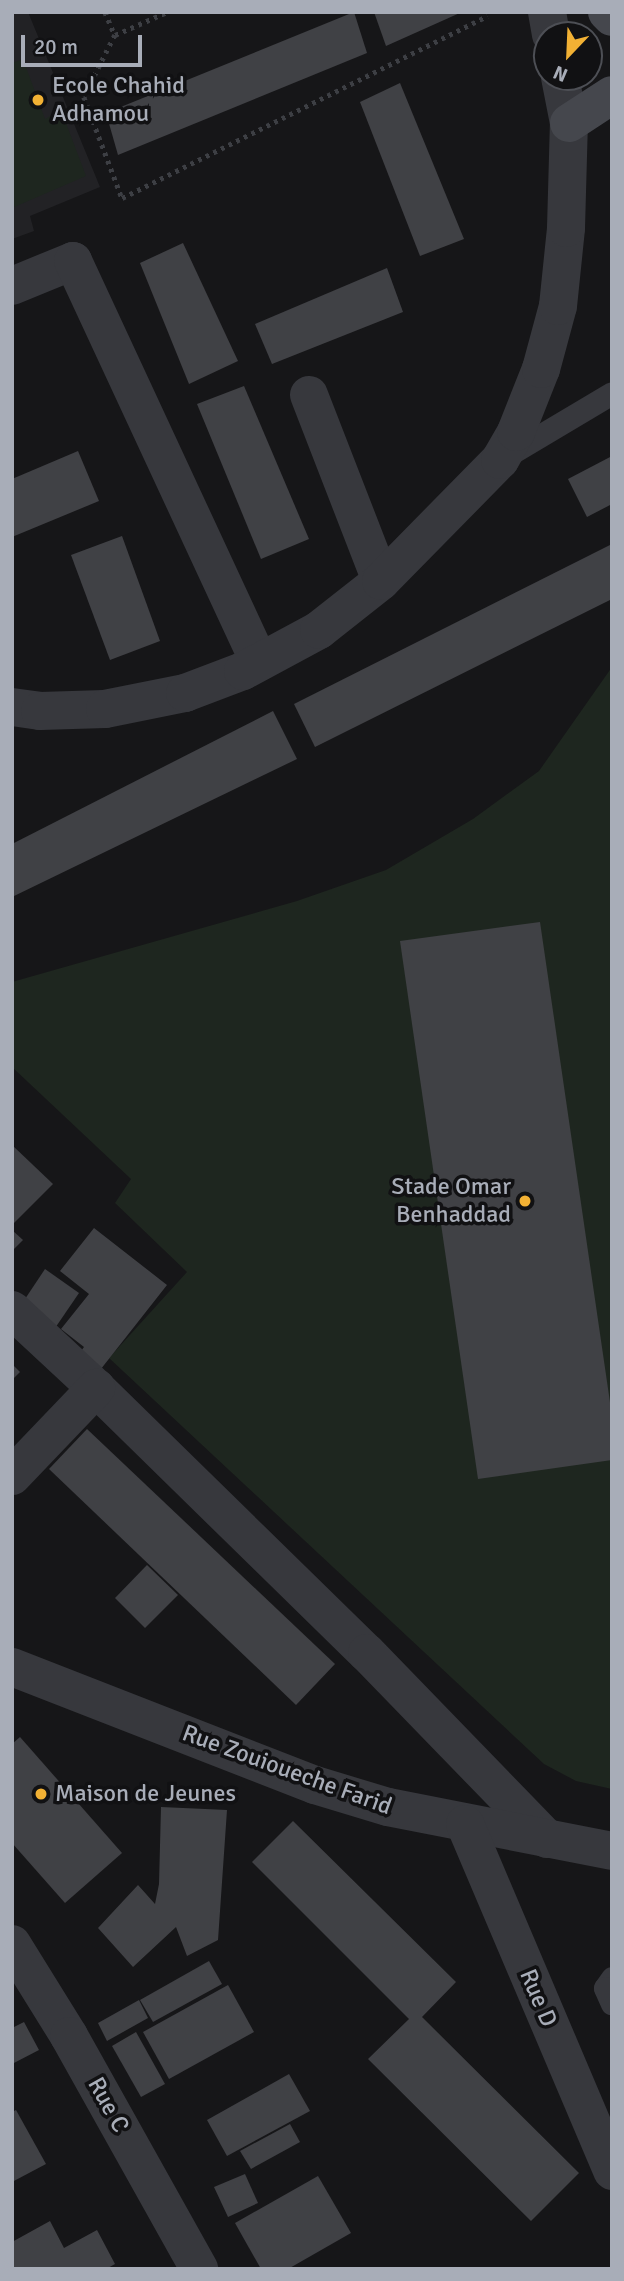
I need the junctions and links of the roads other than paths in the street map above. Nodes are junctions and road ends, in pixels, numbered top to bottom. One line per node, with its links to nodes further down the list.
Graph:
1 (607, 12): 2 (main road)
2 (612, 17)
3 (563, 91): 5 (street)
4 (612, 95): 5 (main road)
5 (569, 122): 9 (street)
6 (12, 286): 11 (street)
7 (612, 393): 9 (lane)
8 (309, 395): 10 (street)
9 (500, 460): 10 (street)
10 (381, 581): 11 (street)
11 (259, 662): 12 (street)
12 (12, 707)
13 (12, 1310): 14 (street)
14 (96, 1388): 15 (street); 18 (street)
15 (12, 1476)
16 (12, 1667): 17 (street, Rue Zouioueche Farid)
17 (465, 1824): 18 (street, Rue Zouioueche Farid); 23 (street, Rue D)
18 (547, 1839): 19 (street, Rue Zouioueche Farid)
19 (612, 1851)
20 (12, 1944): 24 (street, Rue C)
21 (612, 1978): 22 (lane)
22 (612, 2004)
23 (612, 2171)
24 (199, 2269)

